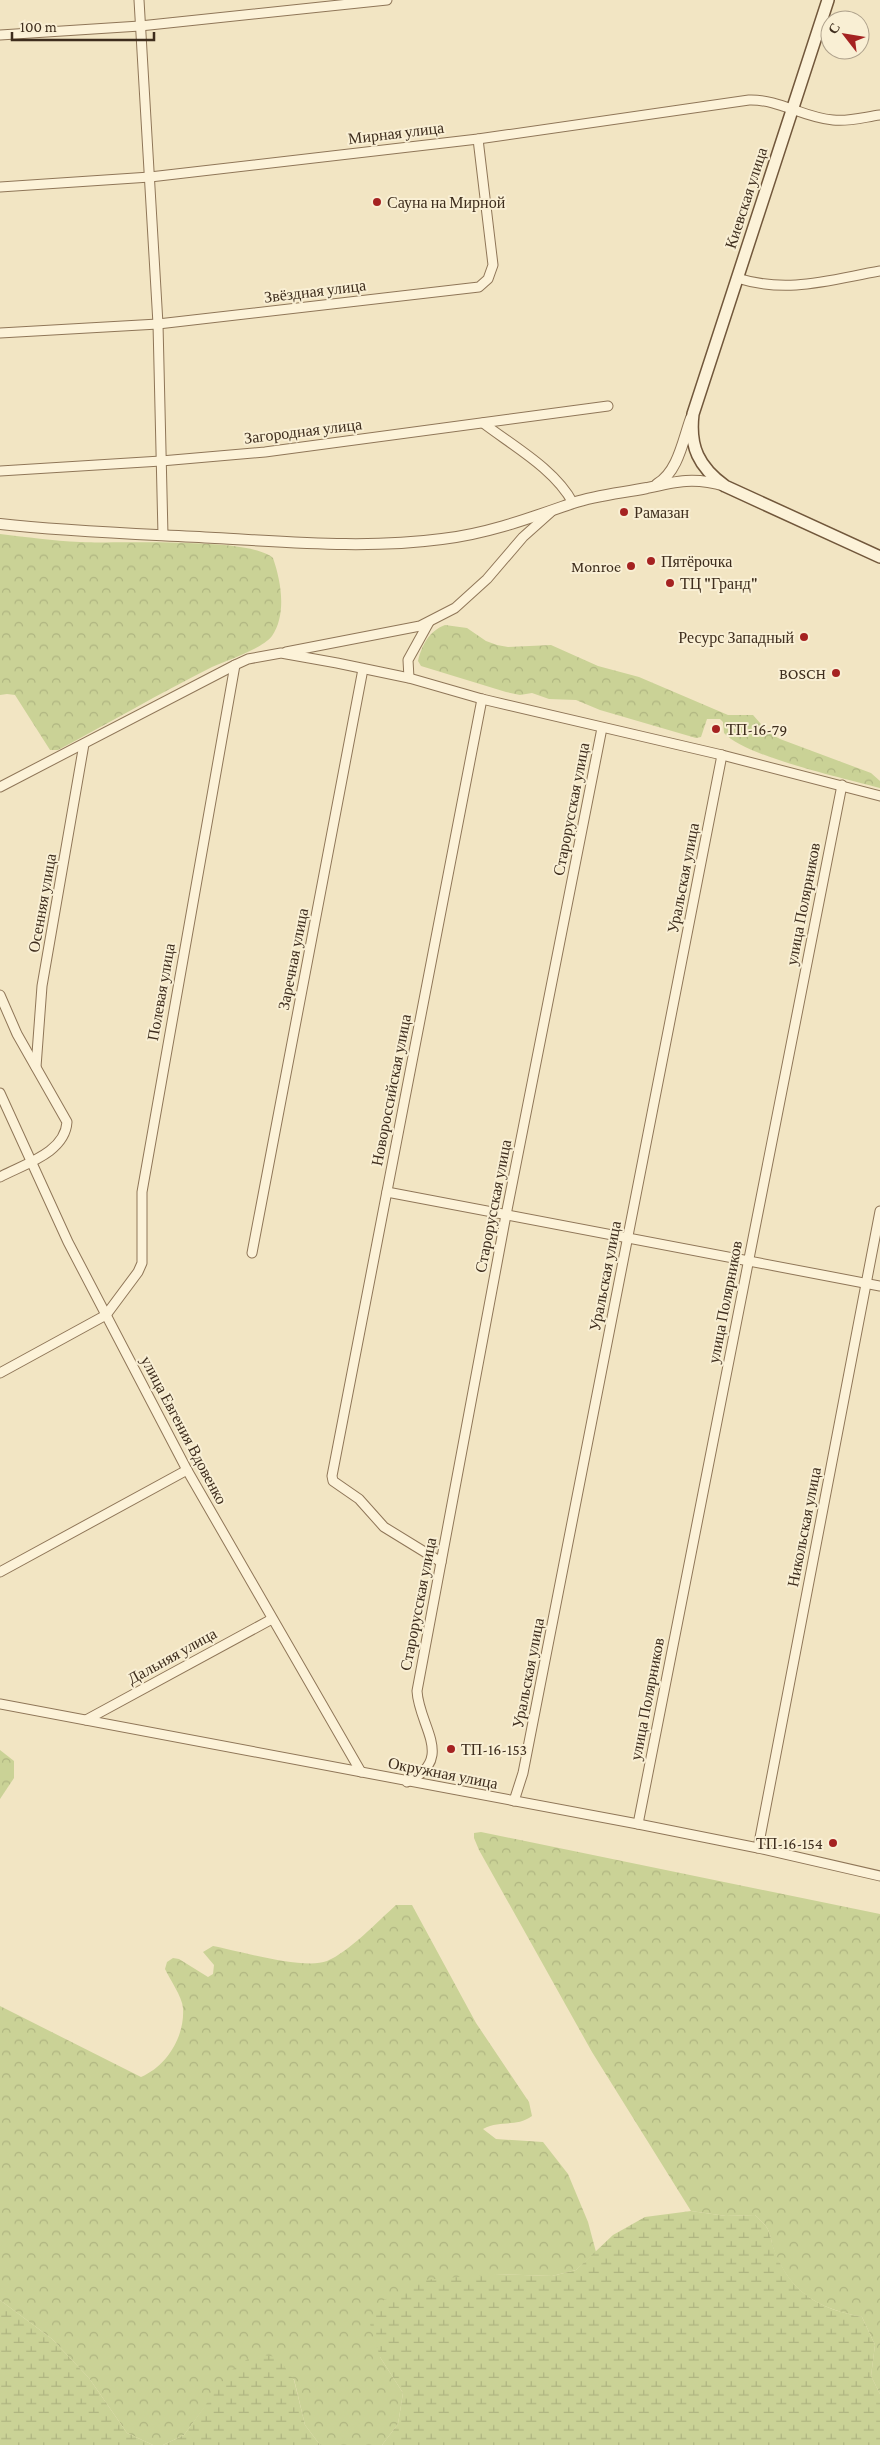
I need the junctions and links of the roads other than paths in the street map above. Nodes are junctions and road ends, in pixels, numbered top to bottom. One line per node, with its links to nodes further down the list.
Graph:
1 (139, 0): 4 (street)
2 (387, 0): 4 (street)
3 (828, 0): 6 (main road, Киевская улица)
4 (140, 26): 5 (street); 9 (street)
5 (0, 35)
6 (792, 109): 7 (street, Мирная улица); 8 (street, Мирная улица); 12 (main road, Киевская улица)
7 (880, 115)
8 (478, 139): 9 (street, Мирная улица); 13 (street, Звёздная улица)
9 (150, 177): 10 (street, Мирная улица); 13 (street)
10 (0, 187)
11 (880, 271): 12 (street)
12 (737, 278): 16 (main road, Киевская улица)
13 (158, 324): 14 (street, Звёздная улица); 18 (street)
14 (0, 333)
15 (608, 406): 17 (street, Загородная улица)
16 (694, 410): 20 (street); 21 (main road, Киевская улица)
17 (483, 423): 18 (street, Загородная улица); 22 (street)
18 (162, 461): 19 (street, Загородная улица); 25 (street)
19 (0, 471)
20 (652, 486): 21 (street); 22 (street)
21 (725, 486): 26 (main road, Киевская улица)
22 (573, 503): 23 (street)
23 (551, 512): 25 (street); 27 (street)
24 (0, 524): 25 (street)
25 (163, 535)
26 (880, 558)
27 (429, 622): 28 (street); 31 (street)
28 (281, 653): 29 (street); 30 (street)
29 (235, 664): 34 (street); 52 (street, Полевая улица)
30 (364, 669): 31 (street); 48 (street, Заречная улица)
31 (409, 678): 32 (street)
32 (482, 699): 33 (street); 44 (street, Новороссийская улица)
33 (602, 728): 35 (street); 46 (street, Старорусская улица)
34 (84, 744): 37 (street); 40 (street, Осенняя улица)
35 (722, 755): 36 (street); 47 (street, Уральская улица)
36 (842, 785): 38 (street); 49 (street, улица Полярников)
37 (0, 787)
38 (880, 796)
39 (0, 995): 40 (street)
40 (36, 1067): 42 (street)
41 (0, 1093): 42 (street, улица Евгения Вдовенко)
42 (31, 1161): 43 (street); 52 (street, улица Евгения Вдовенко)
43 (0, 1177)
44 (386, 1192): 46 (street); 55 (street, Новороссийская улица)
45 (880, 1211): 50 (street, Никольская улица)
46 (506, 1216): 47 (street); 55 (street, Старорусская улица)
47 (628, 1239): 49 (street); 62 (street, Уральская улица)
48 (252, 1253)
49 (748, 1261): 50 (street); 63 (street, улица Полярников)
50 (866, 1283): 51 (street); 64 (street, Никольская улица)
51 (880, 1286)
52 (106, 1315): 53 (street); 54 (street, улица Евгения Вдовенко)
53 (0, 1373)
54 (187, 1470): 56 (street); 57 (street, улица Евгения Вдовенко)
55 (441, 1562): 61 (street, Старорусская улица)
56 (0, 1572)
57 (272, 1619): 59 (street, Дальняя улица); 60 (street, улица Евгения Вдовенко)
58 (0, 1704): 59 (street, Окружная улица)
59 (86, 1720): 60 (street, Окружная улица)
60 (362, 1772): 61 (street, Окружная улица)
61 (407, 1782): 62 (street, Окружная улица)
62 (514, 1801): 63 (street, Окружная улица)
63 (638, 1824): 64 (street, Окружная улица)
64 (758, 1848): 65 (street, Окружная улица)
65 (880, 1876)

